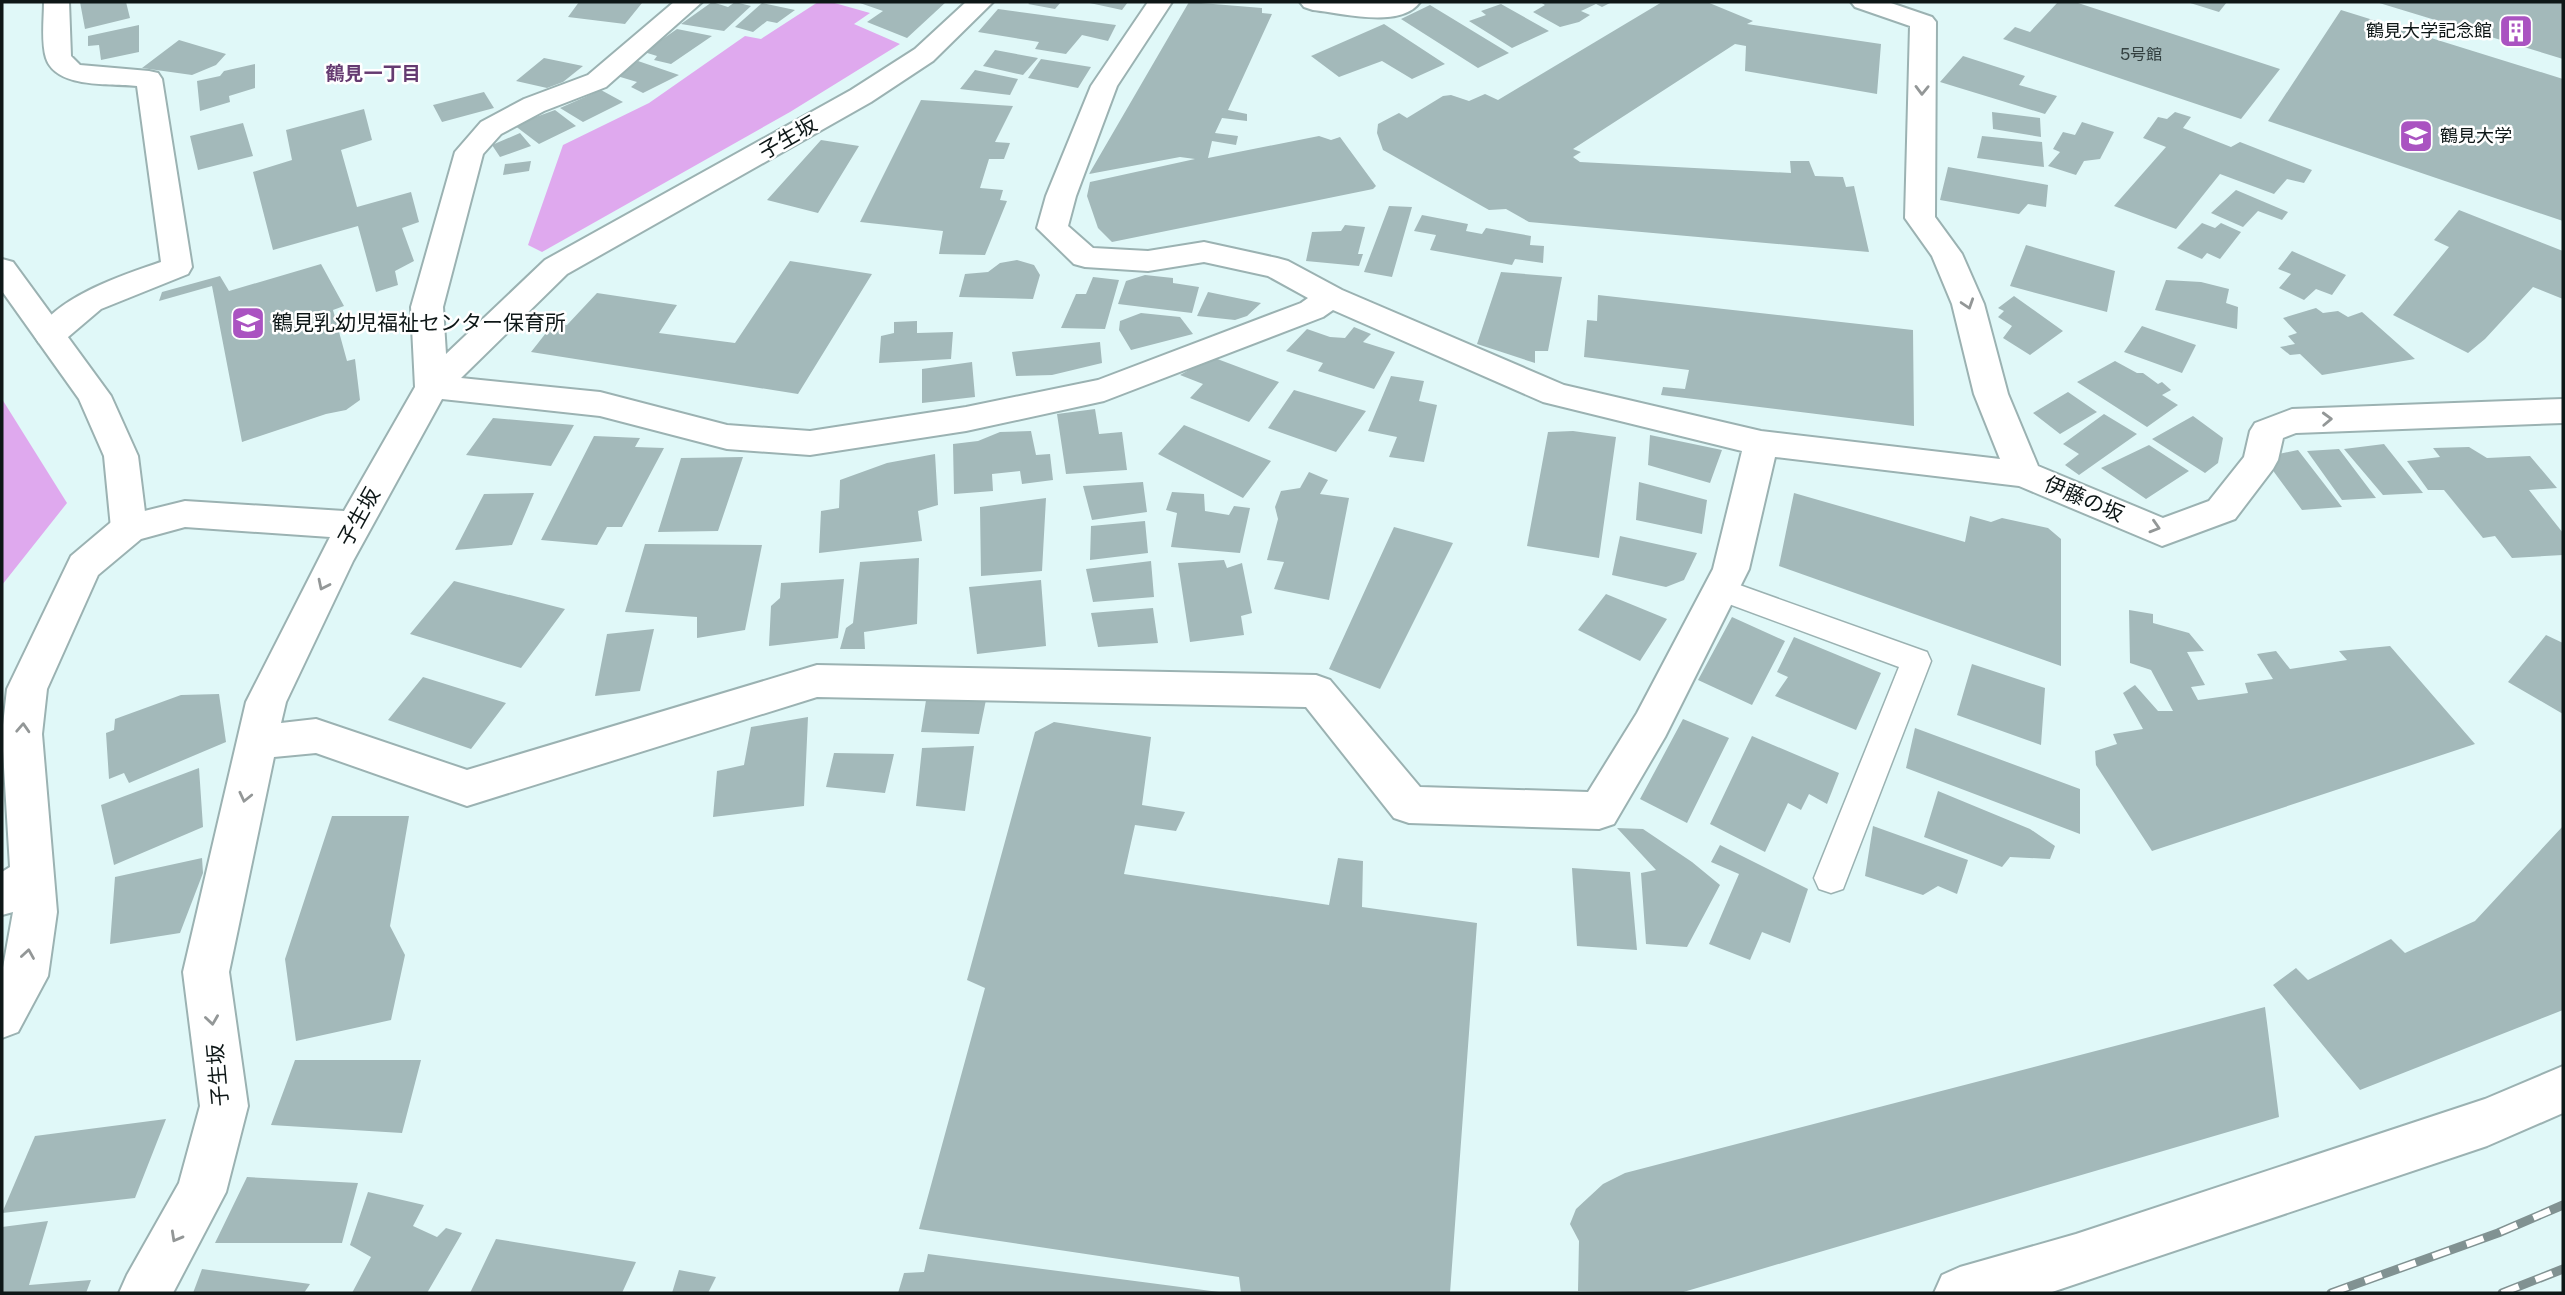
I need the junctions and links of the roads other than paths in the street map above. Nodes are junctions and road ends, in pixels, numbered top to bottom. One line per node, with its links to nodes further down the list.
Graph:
1 (56, 2): 10 (street)
2 (689, 2): 11 (street)
3 (980, 2): 11 (street, 子生坂)
4 (1160, 2): 9 (street)
5 (1314, 2): 6 (street)
6 (1408, 2)
7 (1864, 2): 14 (street, 伊藤の坂, one-way to 14)
8 (2, 270): 10 (street)
9 (1331, 297): 11 (street); 13 (street)
10 (50, 335): 16 (street)
11 (432, 387): 15 (street, 子生坂)
12 (2563, 411): 14 (street, 伊藤の坂, one-way to 12)
13 (1761, 443): 14 (street); 17 (street)
14 (2024, 474)
15 (354, 525): 16 (street); 18 (street, 子生坂, one-way to 18)
16 (129, 528): 20 (street, one-way to 16)
17 (1720, 590): 18 (street); 19 (lane)
18 (257, 742): 23 (street, 子生坂, one-way to 23)
19 (1831, 878)
20 (18, 885): 21 (street, one-way to 20)
21 (2, 1016)
22 (2563, 1089): 24 (street)
23 (145, 1293)
24 (1960, 1293)

